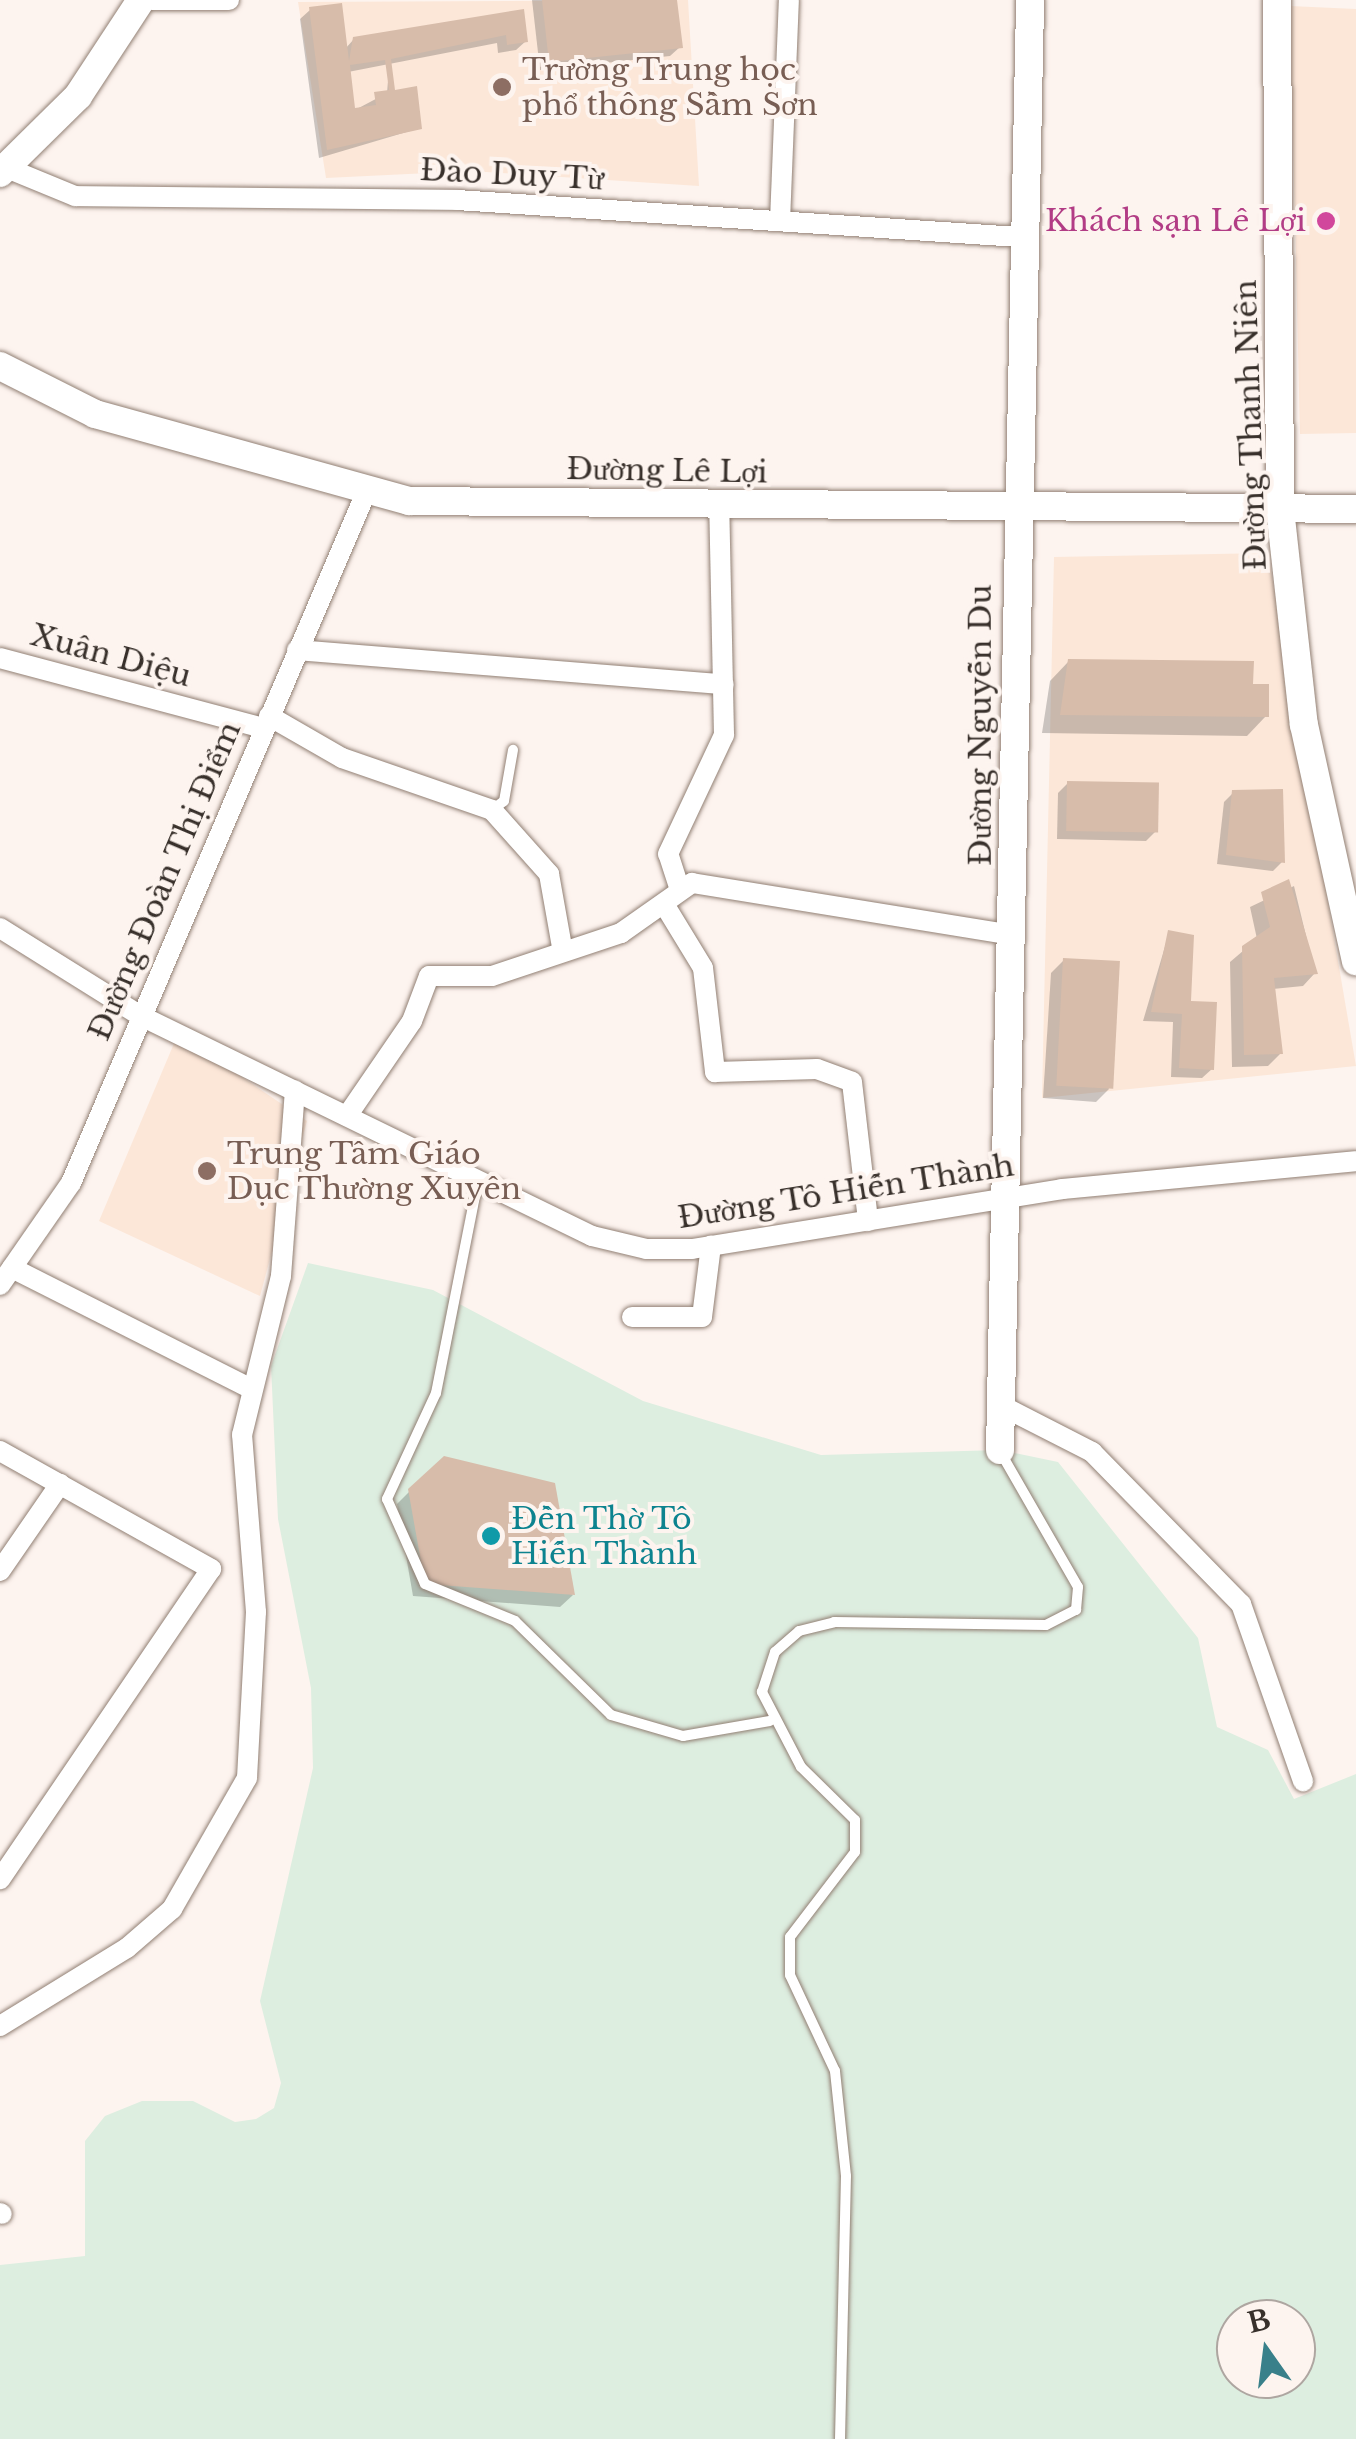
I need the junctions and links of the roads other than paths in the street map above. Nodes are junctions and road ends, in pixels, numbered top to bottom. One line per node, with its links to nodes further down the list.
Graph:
1 (140, 0): 7 (street)
2 (152, 0): 3 (street)
3 (229, 0)
4 (788, 0): 8 (street)
5 (1030, 0): 9 (street, Đường Nguyễn Du)
6 (1277, 0): 14 (street, Đường Thanh Niên)
7 (3, 171): 8 (street, Đào Duy Từ)
8 (780, 221): 9 (street, Đào Duy Từ)
9 (1020, 237): 13 (street, Đường Nguyễn Du)
10 (0, 366): 11 (street, Đường Lê Lợi)
11 (366, 490): 12 (street, Đường Lê Lợi); 16 (street, Đường Đoàn Thị Điểm)
12 (719, 504): 13 (street, Đường Lê Lợi); 18 (street)
13 (1014, 507): 14 (street, Đường Lê Lợi); 25 (street, Đường Nguyễn Du)
14 (1280, 509): 15 (street, Đường Lê Lợi); 27 (street, Đường Thanh Niên)
15 (1356, 509)
16 (298, 650): 18 (street); 19 (street, Đường Đoàn Thị Điểm)
17 (0, 658): 19 (street, Xuân Diệu)
18 (724, 684): 22 (street)
19 (266, 722): 21 (street, Xuân Diệu); 28 (street, Đường Đoàn Thị Điểm)
20 (513, 750): 21 (lane)
21 (492, 810): 26 (street, Xuân Diệu)
22 (679, 887): 23 (street); 25 (street)
23 (664, 904): 26 (street); 34 (street)
24 (0, 928): 28 (street, Đường Tô Hiến Thành)
25 (1012, 936): 33 (street, Đường Nguyễn Du)
26 (562, 948): 30 (street)
27 (1356, 961)
28 (139, 1014): 29 (street, Đường Tô Hiến Thành); 36 (street, Đường Đoàn Thị Điểm)
29 (295, 1091): 30 (street, Đường Tô Hiến Thành); 38 (street)
30 (347, 1116): 32 (street, Đường Tô Hiến Thành)
31 (1356, 1161): 33 (street, Đường Tô Hiến Thành)
32 (478, 1180): 35 (street, Đường Tô Hiến Thành); 44 (lane)
33 (1011, 1198): 34 (street, Đường Tô Hiến Thành); 39 (street, Đường Nguyễn Du)
34 (868, 1221): 35 (street, Đường Tô Hiến Thành)
35 (711, 1246): 37 (street)
36 (6, 1276): 38 (street)
37 (632, 1316)
38 (250, 1388): 47 (street)
39 (1006, 1408): 40 (street, Đường Nguyễn Du); 45 (street)
40 (1000, 1450): 44 (lane)
41 (0, 1451): 42 (street)
42 (60, 1484): 43 (street); 46 (street)
43 (0, 1571)
44 (770, 1721): 48 (lane)
45 (1304, 1780)
46 (0, 1879)
47 (0, 2026)
48 (840, 2439)

